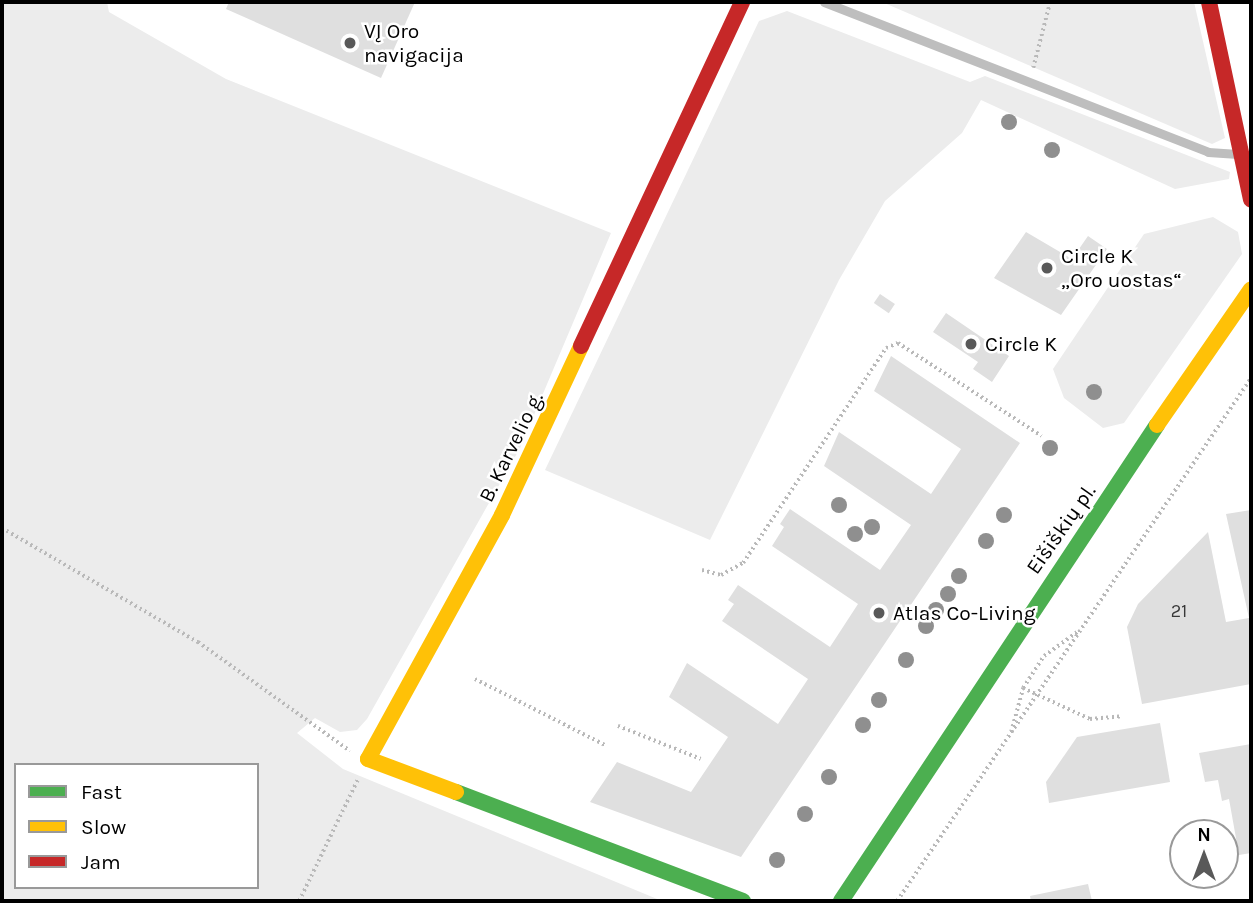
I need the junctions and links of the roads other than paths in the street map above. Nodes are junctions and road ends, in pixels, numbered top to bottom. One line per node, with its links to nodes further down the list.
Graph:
1 (742, 2): 7 (street, B. Karvelio g.)
2 (824, 2): 4 (lane)
3 (1209, 2): 4 (street)
4 (1239, 154): 5 (street)
5 (1251, 200)
6 (1251, 289): 8 (street, Eišiškių pl.)
7 (743, 901)
8 (841, 901)

